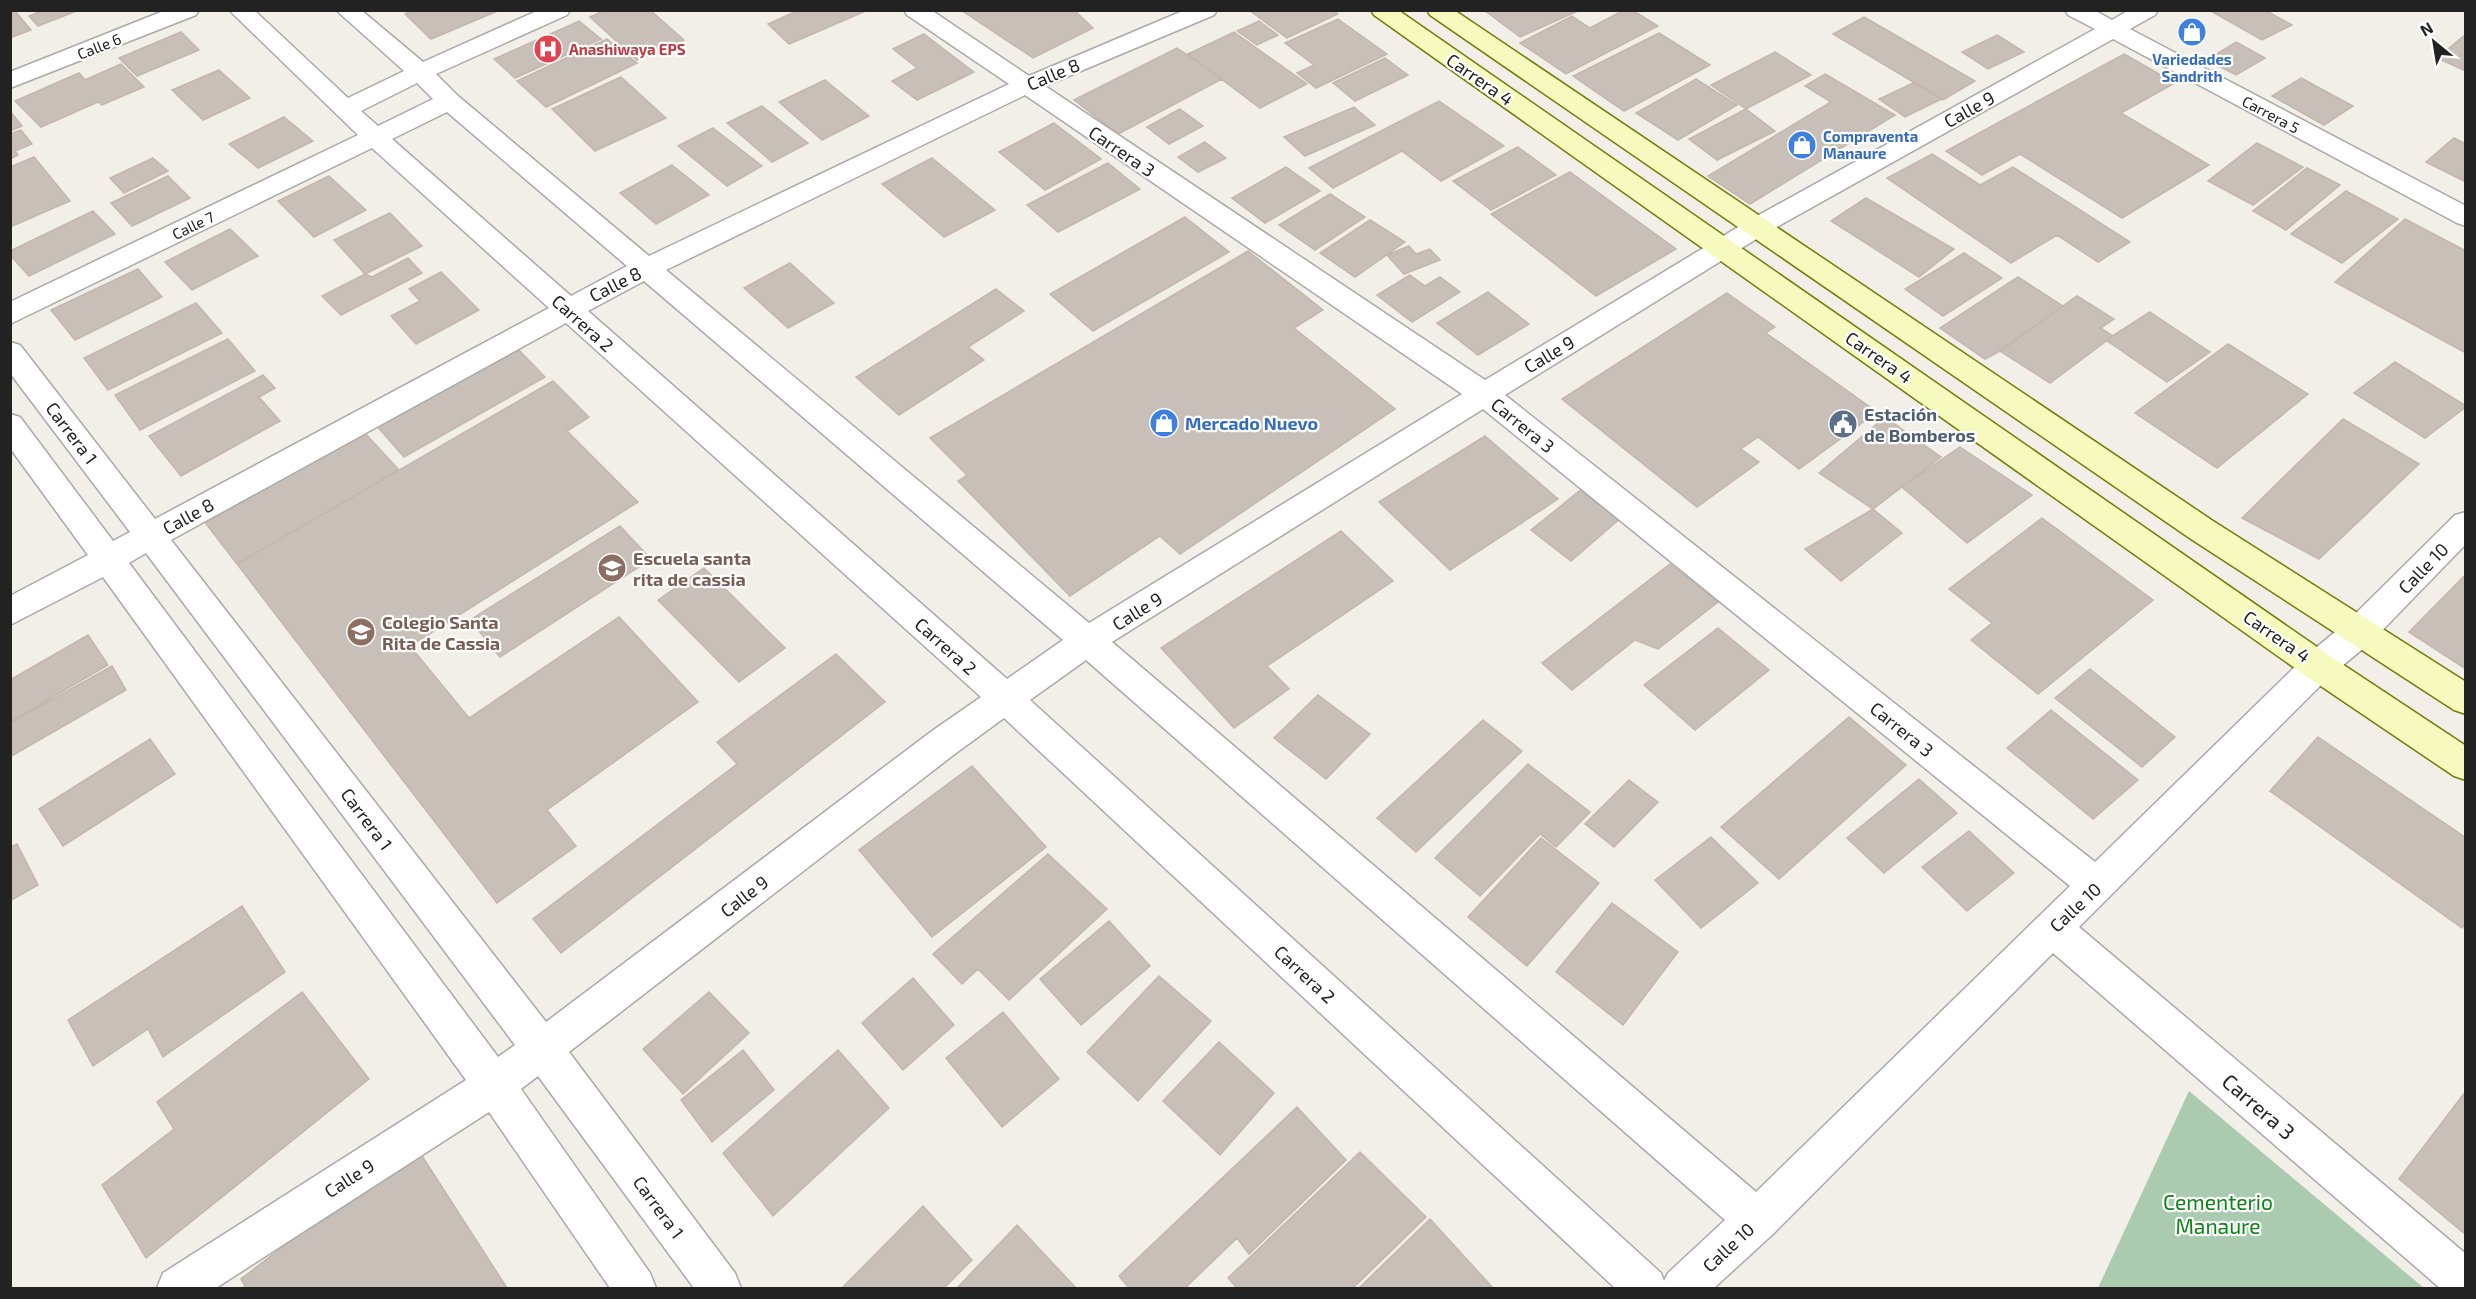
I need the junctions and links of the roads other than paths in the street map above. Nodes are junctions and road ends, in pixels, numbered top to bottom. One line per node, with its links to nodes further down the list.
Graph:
1 (188, 10): 13 (street, Calle 6)
2 (240, 10): 16 (street, Carrera 2)
3 (347, 10): 12 (street)
4 (559, 10): 12 (street)
5 (915, 10): 14 (street, Carrera 3)
6 (1206, 10): 14 (street, Calle 8)
7 (1382, 10): 20 (street, Carrera 4)
8 (1438, 10): 19 (street, Carrera 4)
9 (2076, 10): 11 (street, Carrera 5)
10 (2146, 10): 11 (street, Calle 9)
11 (2112, 29): 18 (street, Carrera 5); 19 (street, Calle 9)
12 (420, 72): 15 (street); 16 (street)
13 (10, 81)
14 (1025, 86): 21 (street, Calle 8); 25 (street, Carrera 3)
15 (449, 101): 17 (street, Calle 7); 21 (street)
16 (345, 109): 17 (street, Carrera 2)
17 (375, 137): 22 (street, Carrera 2); 23 (street, Calle 7)
18 (2466, 217)
19 (1757, 227): 20 (street, Calle 9); 31 (street, Carrera 4)
20 (1724, 248): 25 (street, Calle 9); 33 (street, Carrera 4)
21 (646, 268): 22 (street, Calle 8); 32 (street)
22 (567, 308): 28 (street, Calle 8); 34 (street, Carrera 2)
23 (10, 314)
24 (10, 352): 28 (street, Carrera 1)
25 (1484, 394): 32 (street, Calle 9); 37 (street, Carrera 3)
26 (10, 425): 29 (street)
27 (2466, 524): 31 (street, Calle 10)
28 (150, 537): 29 (street, Calle 8); 39 (street, Carrera 1)
29 (108, 560): 30 (street, Calle 8); 40 (street)
30 (10, 612)
31 (2359, 632): 33 (street, Calle 10); 35 (street, Carrera 4)
32 (1087, 641): 34 (street, Calle 9); 41 (street)
33 (2318, 666): 36 (street, Carrera 4); 37 (street, Calle 10)
34 (1005, 698): 39 (street, Calle 9); 46 (street, Carrera 2)
35 (2466, 700)
36 (2466, 765)
37 (2097, 886): 38 (street, Calle 10)
38 (2052, 928): 41 (street, Calle 10); 42 (street, Carrera 3)
39 (543, 1050): 40 (street, Calle 9); 45 (street, Carrera 1)
40 (494, 1085): 43 (street, Calle 9); 44 (street)
41 (1757, 1220): 47 (street, Calle 10)
42 (2466, 1283)
43 (178, 1288)
44 (635, 1288)
45 (720, 1288)
46 (1646, 1288)
47 (1683, 1288)

